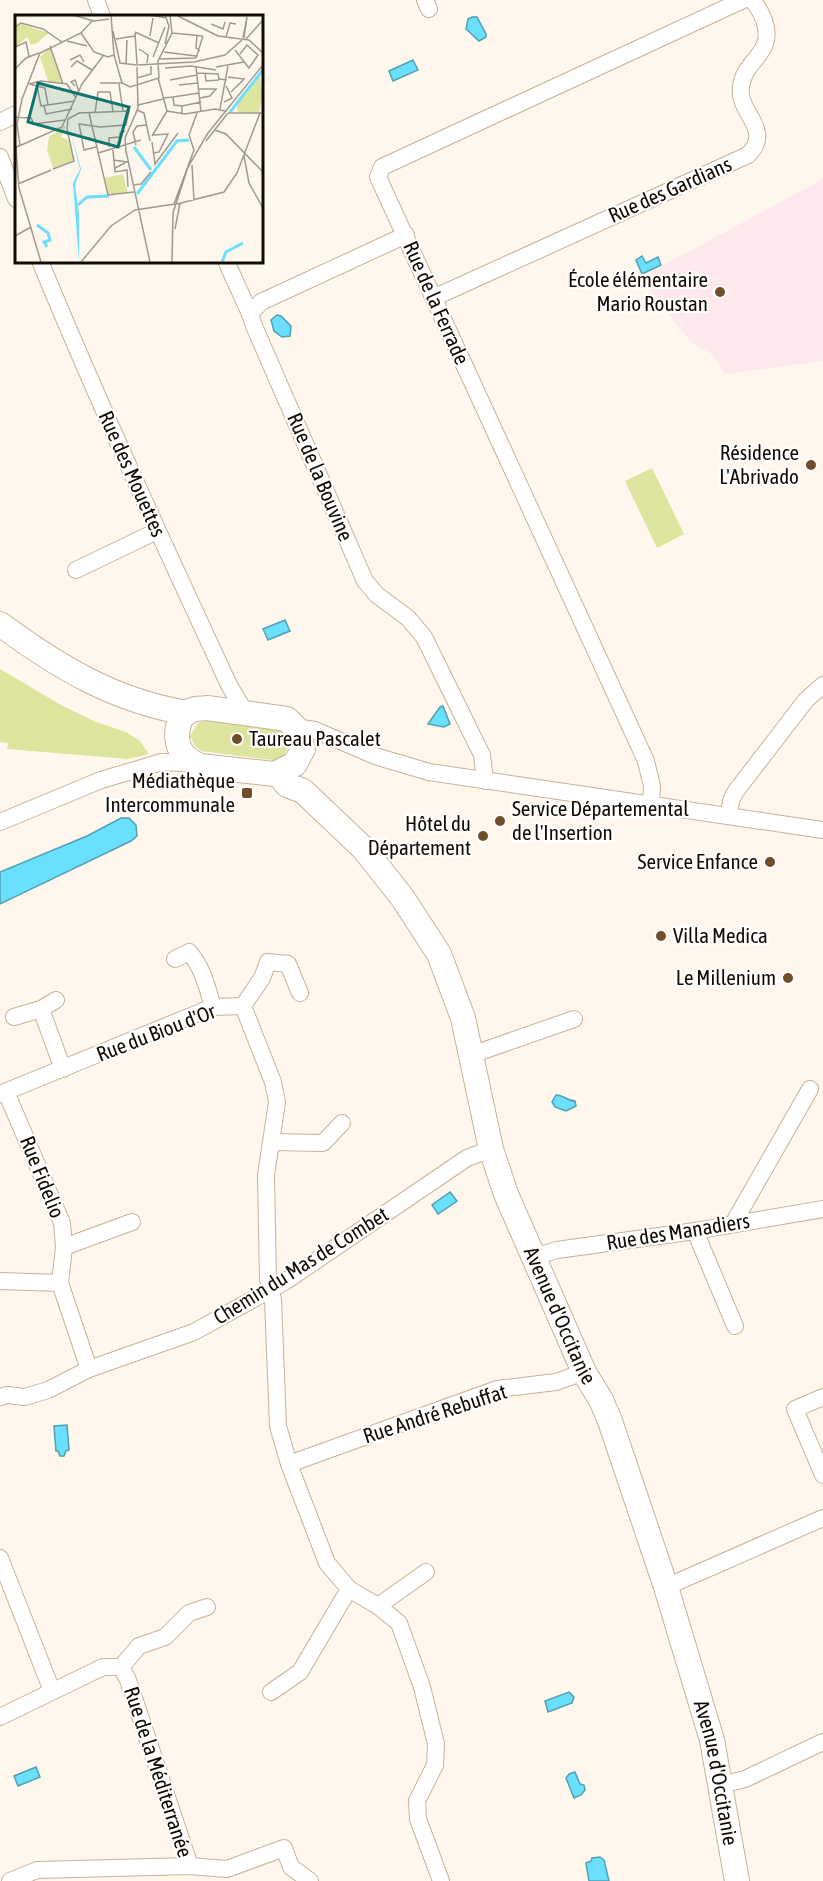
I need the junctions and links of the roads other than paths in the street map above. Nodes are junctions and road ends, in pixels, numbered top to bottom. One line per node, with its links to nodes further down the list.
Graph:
1 (96, 0): 4 (street)
2 (743, 0): 9 (street, Rue de la Ferrade)
3 (752, 0): 12 (street, Rue des Gardians)
4 (102, 15)
5 (15, 114): 6 (street)
6 (0, 122)
7 (0, 157): 8 (street)
8 (15, 197)
9 (406, 235): 12 (street, Rue de la Ferrade); 13 (street)
10 (40, 262): 14 (street, Rue des Mouettes)
11 (226, 262): 13 (street, Rue de la Bouvine)
12 (433, 298): 24 (street, Rue de la Ferrade)
13 (250, 314): 23 (street, Rue de la Bouvine)
14 (158, 531): 15 (street); 17 (street, Rue des Mouettes)
15 (76, 570)
16 (0, 624): 21 (street)
17 (229, 685): 19 (street, Rue des Mouettes); 21 (street)
18 (823, 685): 25 (street)
19 (245, 712): 21 (street); 22 (street)
20 (329, 736): 22 (street); 22 (street); 23 (street)
21 (184, 737): 22 (street); 26 (street)
22 (293, 753): 36 (street, Avenue d'Occitanie)
23 (485, 781): 24 (street)
24 (651, 805): 25 (street)
25 (728, 816): 27 (street)
26 (0, 822)
27 (823, 830)
28 (175, 959): 32 (street)
29 (300, 993): 31 (street)
30 (57, 1000): 33 (street)
31 (243, 1006): 32 (street, Rue du Biou d'Or); 41 (street, Rue du Biou d'Or)
32 (213, 1007): 37 (street, Rue du Biou d'Or)
33 (41, 1009): 34 (street); 37 (street)
34 (14, 1017)
35 (574, 1019): 36 (street)
36 (471, 1055): 42 (street, Avenue d'Occitanie)
37 (63, 1069): 39 (street, Rue du Biou d'Or)
38 (810, 1089): 45 (street)
39 (3, 1093): 47 (street, Rue Fidelio)
40 (342, 1123): 41 (street)
41 (272, 1142): 51 (street, Rue du Biou d'Or)
42 (491, 1149): 48 (street, Avenue d'Occitanie); 51 (street, Chemin du Mas de Combet)
43 (823, 1209): 45 (street, Rue des Manadiers)
44 (132, 1222): 47 (street)
45 (733, 1224): 46 (street, Rue des Manadiers)
46 (695, 1231): 48 (street, Rue des Manadiers); 52 (street)
47 (64, 1247): 50 (street, Rue Fidelio)
48 (534, 1257): 54 (street, Avenue d'Occitanie)
49 (0, 1281): 50 (street)
50 (60, 1282): 53 (street, Rue Fidelio)
51 (270, 1290): 53 (street, Chemin du Mas de Combet); 57 (street, Rue du Biou d'Or)
52 (735, 1326)
53 (89, 1369): 55 (street, Chemin du Mas de Combet)
54 (584, 1372): 57 (street, Rue André Rebuffat); 62 (street, Avenue d'Occitanie)
55 (0, 1397)
56 (823, 1397): 58 (street)
57 (289, 1464): 63 (street, Rue du Biou d'Or)
58 (823, 1475)
59 (823, 1518): 62 (street)
60 (0, 1558): 67 (street)
61 (426, 1572): 64 (street)
62 (666, 1587): 71 (street, Avenue d'Occitanie)
63 (349, 1589): 64 (street, Rue du Biou d'Or); 68 (street)
64 (378, 1606): 75 (street, Rue du Biou d'Or)
65 (207, 1607): 66 (street)
66 (120, 1667): 67 (street, Rue de la Méditerranée); 72 (street, Rue de la Méditerranée)
67 (52, 1691): 69 (street, Rue de la Méditerranée)
68 (270, 1692)
69 (0, 1717)
70 (823, 1742): 71 (street)
71 (720, 1785): 76 (street, Avenue d'Occitanie)
72 (190, 1866): 73 (street, Rue de la Méditerranée); 74 (street)
73 (10, 1881)
74 (310, 1881)
75 (441, 1881)
76 (737, 1881)

